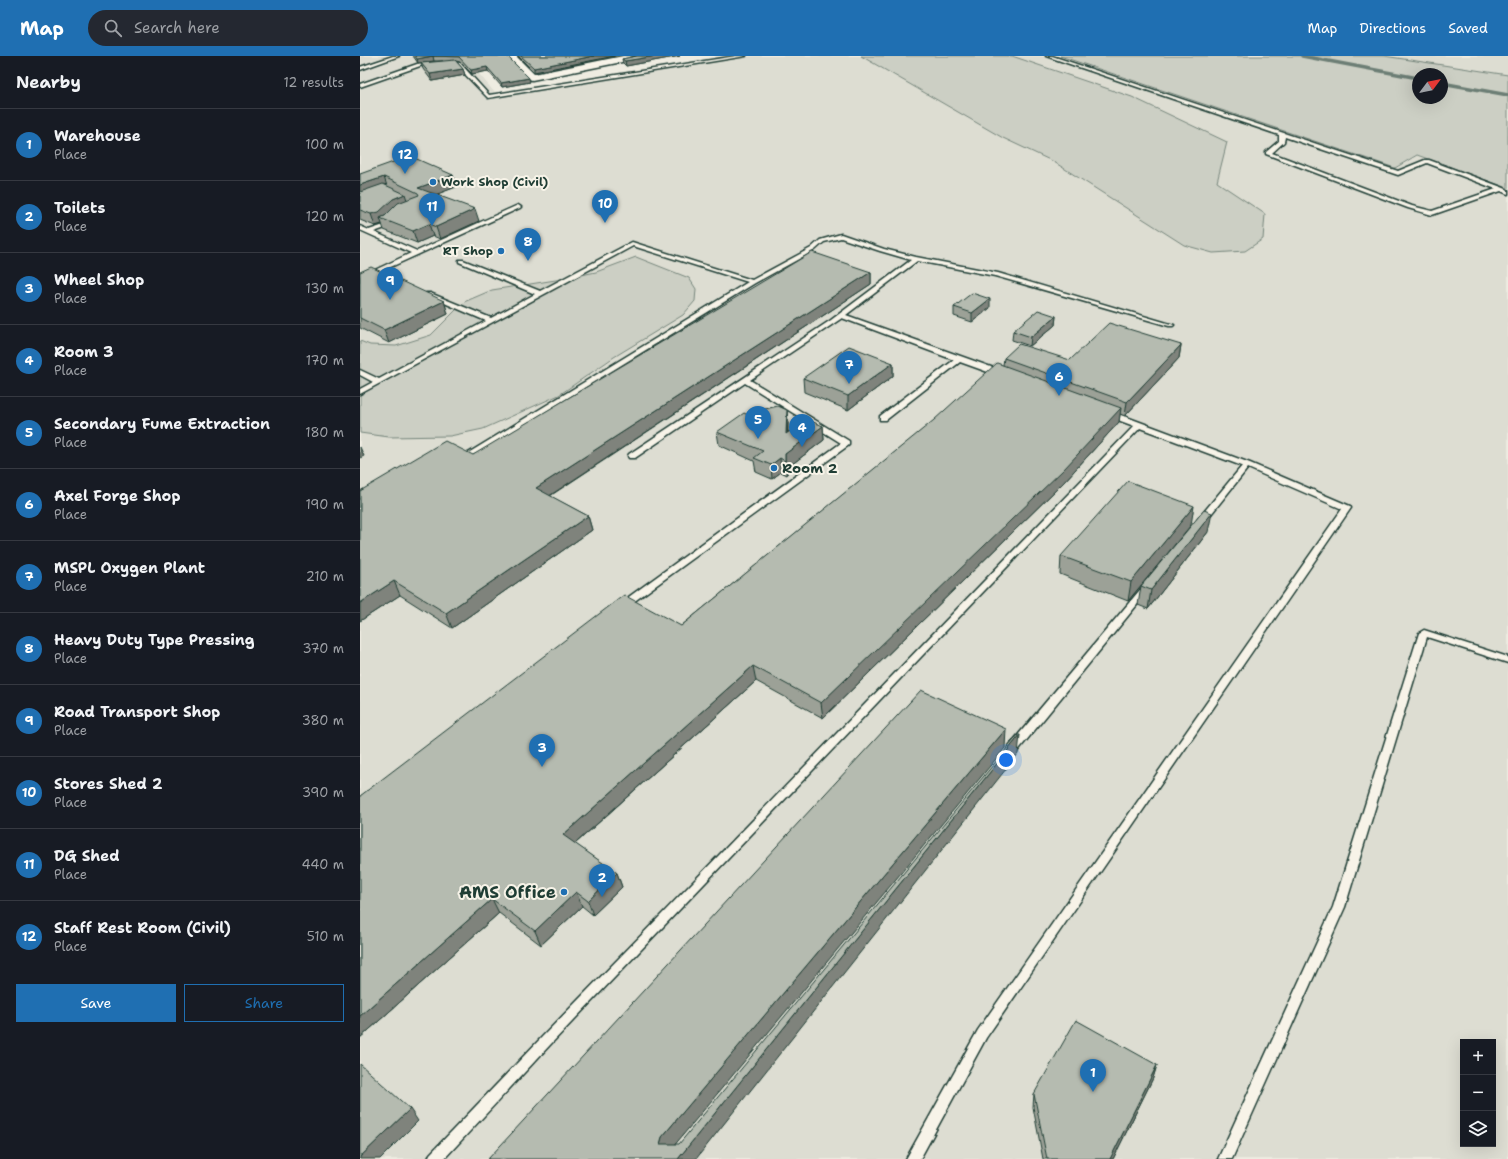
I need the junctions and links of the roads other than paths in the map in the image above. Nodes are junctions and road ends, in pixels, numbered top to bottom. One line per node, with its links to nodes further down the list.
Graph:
1 (397, 56): 9 (lane)
2 (523, 56): 6 (street)
3 (637, 56): 6 (street)
4 (744, 56): 8 (lane)
5 (1048, 56): 11 (lane)
6 (616, 58)
7 (438, 63): 10 (lane)
8 (445, 63)
9 (360, 69)
10 (360, 86)
11 (1282, 134): 12 (lane); 12 (lane)
12 (1505, 190)
13 (518, 207): 17 (lane)
14 (399, 213): 16 (lane)
15 (360, 228): 16 (lane)
16 (368, 232): 17 (lane)
17 (416, 253): 20 (lane)
18 (916, 259): 23 (lane); 26 (lane); 28 (lane)
19 (461, 260): 25 (lane)
20 (375, 272): 21 (lane); 22 (lane)
21 (382, 275)
22 (360, 279)
23 (753, 282): 25 (lane); 38 (lane)
24 (419, 290): 27 (lane)
25 (541, 294): 27 (lane)
26 (841, 315): 29 (lane); 32 (lane)
27 (492, 321): 33 (lane)
28 (1171, 325)
29 (959, 360): 31 (lane); 36 (lane)
30 (360, 372): 33 (lane)
31 (1011, 377)
32 (745, 380): 39 (lane); 43 (lane)
33 (379, 382): 34 (lane)
34 (360, 392)
35 (1100, 410): 37 (lane)
36 (883, 418)
37 (1139, 425): 40 (lane); 46 (lane)
38 (468, 456)
39 (632, 456)
40 (1247, 465): 41 (lane); 47 (lane)
41 (1196, 527)
42 (1151, 582): 45 (lane)
43 (613, 612)
44 (1508, 660): 48 (lane)
45 (1008, 754)
46 (435, 1159)
47 (913, 1159)
48 (1225, 1159)

